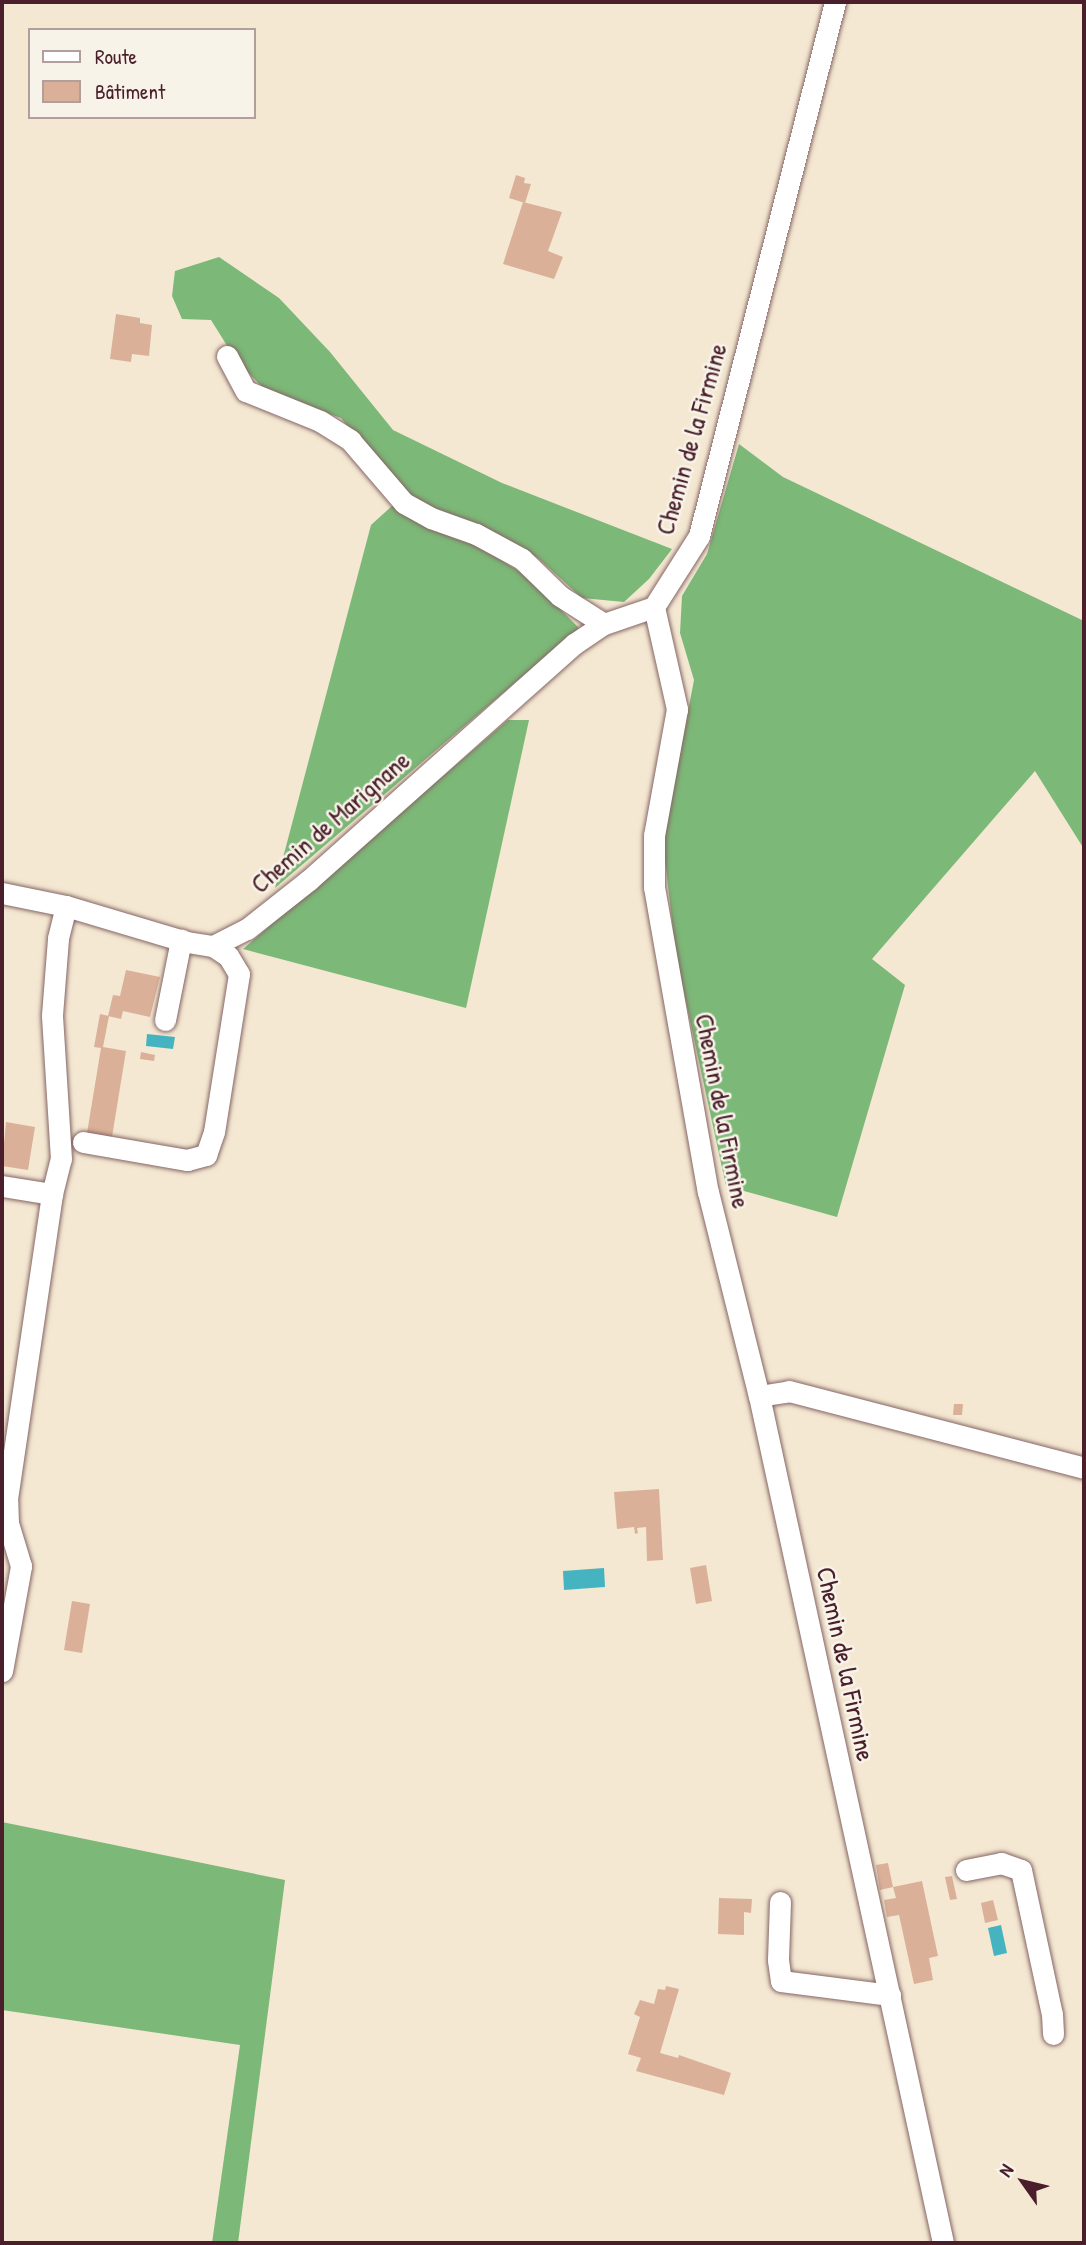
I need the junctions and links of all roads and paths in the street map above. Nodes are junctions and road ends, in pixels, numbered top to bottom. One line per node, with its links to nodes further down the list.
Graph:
1 (835, 2): 3 (street, Chemin de la Firmine)
2 (227, 356): 4 (street)
3 (653, 607): 4 (street, Chemin de Marignane); 13 (street, Chemin de la Firmine)
4 (604, 624): 8 (street, Chemin de Marignane)
5 (2, 893): 6 (street)
6 (66, 906): 7 (street); 12 (street)
7 (181, 940): 8 (street); 9 (street)
8 (213, 946): 10 (street)
9 (165, 1020)
10 (83, 1142)
11 (2, 1186): 12 (street)
12 (52, 1194): 15 (street)
13 (758, 1396): 14 (street); 18 (street, Chemin de la Firmine)
14 (1084, 1468)
15 (2, 1671)
16 (965, 1870): 19 (street)
17 (780, 1902): 18 (street)
18 (890, 1995): 20 (street, Chemin de la Firmine)
19 (1053, 2034)
20 (943, 2243)

